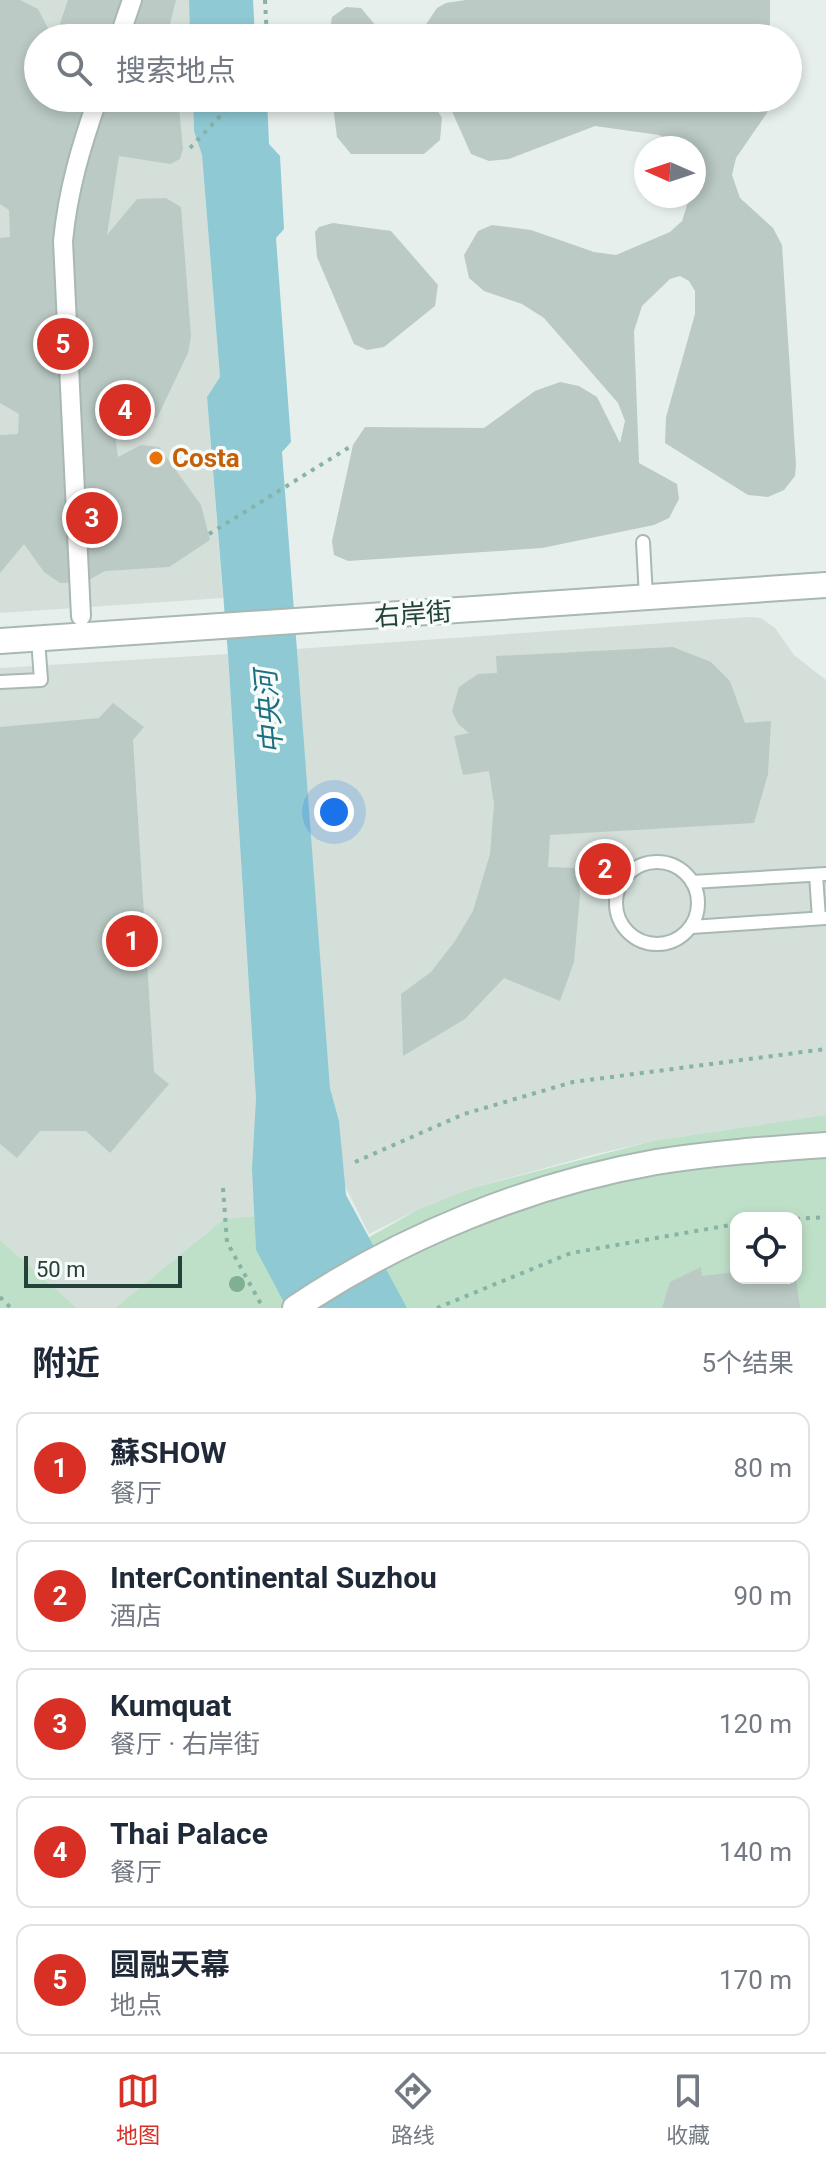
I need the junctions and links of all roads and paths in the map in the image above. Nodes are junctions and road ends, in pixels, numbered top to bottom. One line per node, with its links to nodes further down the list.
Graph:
1 (132, 0): 3 (street)
2 (265, 0): 4 (path)
3 (124, 24)
4 (266, 24)
5 (93, 112): 13 (street)
6 (224, 112): 7 (path)
7 (190, 148)
8 (353, 445): 9 (path)
9 (209, 534)
10 (643, 542): 12 (lane)
11 (826, 585): 12 (street, 右岸街)
12 (646, 597): 14 (street, 右岸街)
13 (81, 616)
14 (38, 639): 15 (street, 右岸街); 16 (lane)
15 (0, 641)
16 (0, 682)
17 (821, 874): 18 (lane); 19 (lane)
18 (692, 882): 20 (lane); 20 (lane)
19 (823, 918): 20 (lane)
20 (691, 927)
21 (826, 1049): 23 (path)
22 (826, 1145): 31 (street)
23 (355, 1162)
24 (223, 1188): 30 (path)
25 (826, 1217): 26 (path)
26 (802, 1219)
27 (730, 1225): 32 (path)
28 (0, 1297): 29 (path)
29 (11, 1308)
30 (263, 1308)
31 (295, 1308)
32 (437, 1308)

